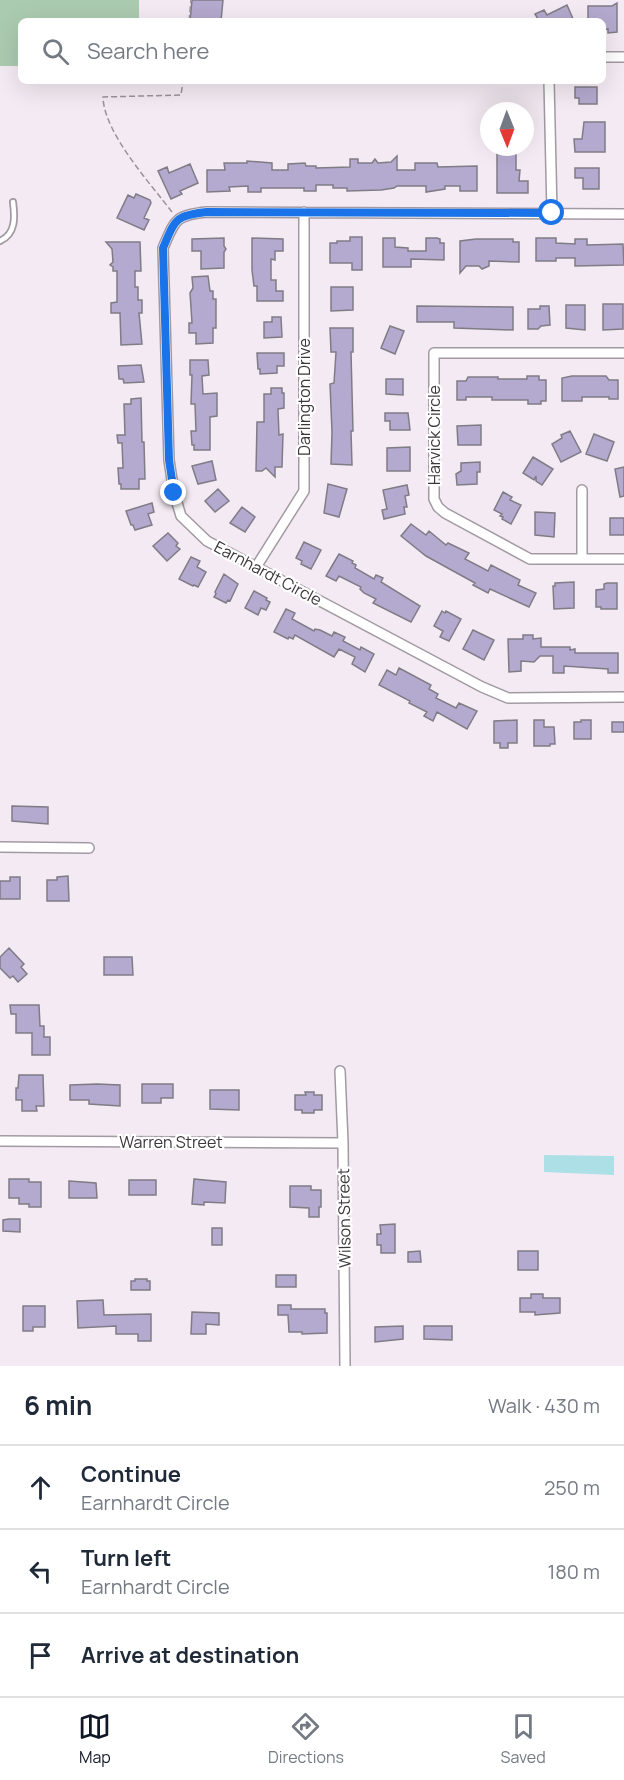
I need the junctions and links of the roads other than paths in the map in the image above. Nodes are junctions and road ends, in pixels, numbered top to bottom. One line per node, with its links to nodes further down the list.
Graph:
1 (606, 57): 2 (street)
2 (624, 57)
3 (549, 84): 6 (street)
4 (13, 202): 8 (lane)
5 (304, 212): 6 (street); 13 (street, Darlington Drive); 13 (street, Earnhardt Circle)
6 (552, 213): 7 (street)
7 (624, 214)
8 (0, 241)
9 (624, 353): 11 (street, Harvick Circle)
10 (582, 490): 11 (street)
11 (582, 559): 12 (street, Harvick Circle)
12 (624, 559)
13 (256, 567): 14 (street, Earnhardt Circle)
14 (624, 697)
15 (0, 847): 16 (street)
16 (89, 848)
17 (340, 1071): 19 (street, Wilson Street)
18 (0, 1140): 19 (street, Warren Street)
19 (343, 1143): 20 (street, Wilson Street)
20 (345, 1366)

